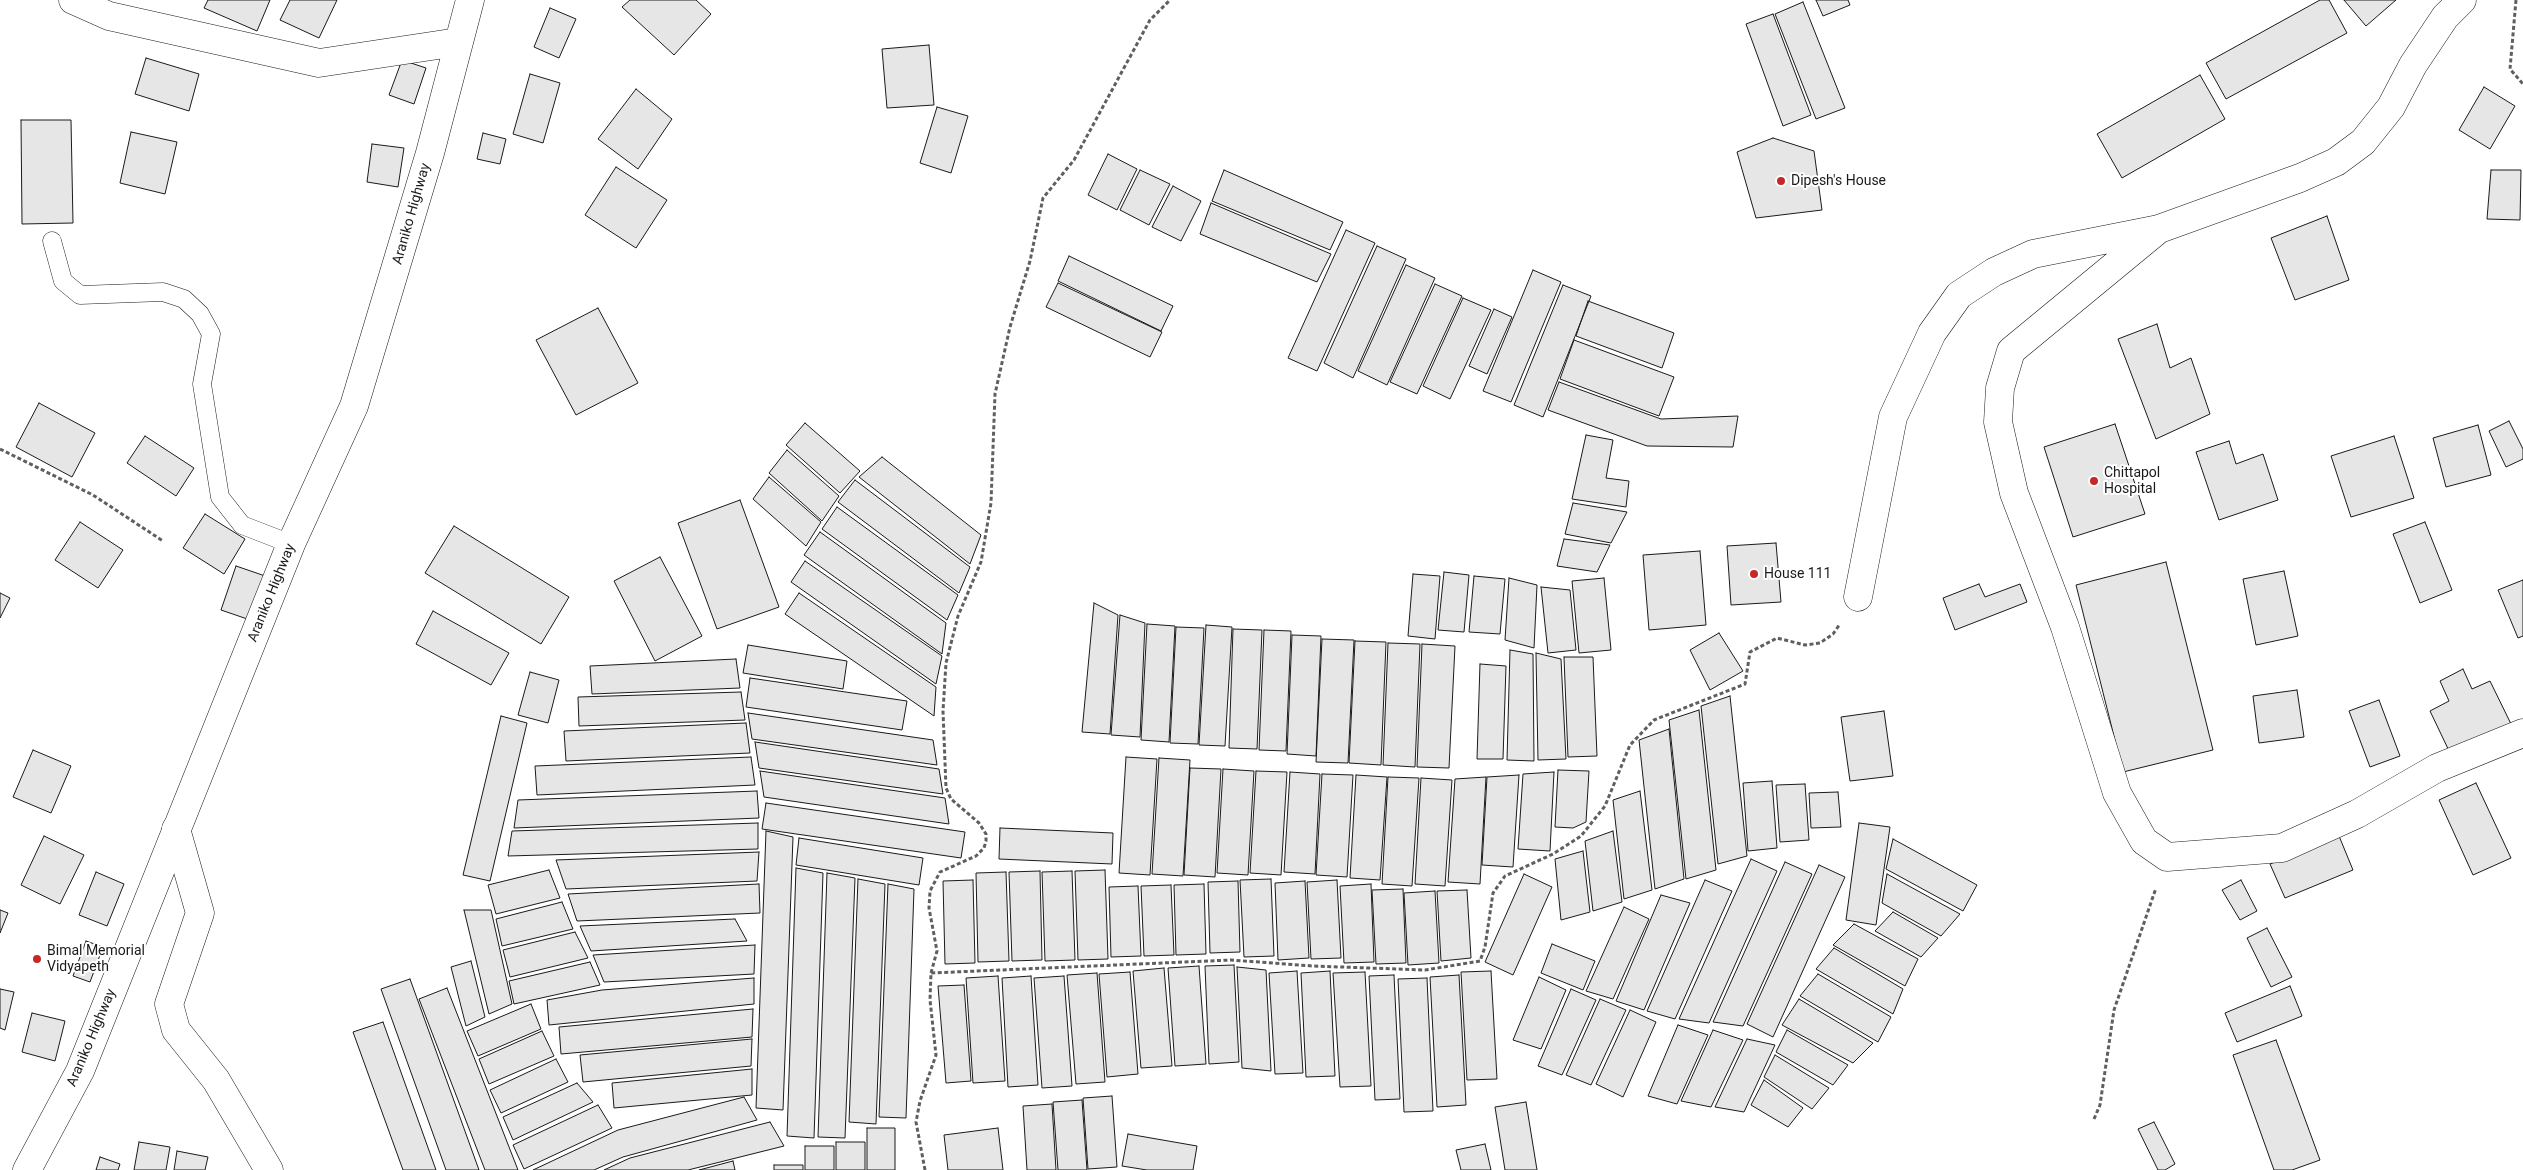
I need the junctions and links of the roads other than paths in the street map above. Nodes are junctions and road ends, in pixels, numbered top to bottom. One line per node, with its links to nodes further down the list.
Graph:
1 (73, 0): 4 (main road)
2 (470, 0): 4 (main road, Araniko Highway)
3 (2462, 0): 5 (main road)
4 (458, 42): 7 (main road, Araniko Highway)
5 (2159, 229): 8 (main road); 9 (main road)
6 (52, 241): 7 (lane)
7 (291, 544): 10 (main road, Araniko Highway)
8 (1858, 597)
9 (2523, 733)
10 (176, 829): 11 (main road, Araniko Highway); 12 (main road)
11 (27, 1170)
12 (270, 1170)

